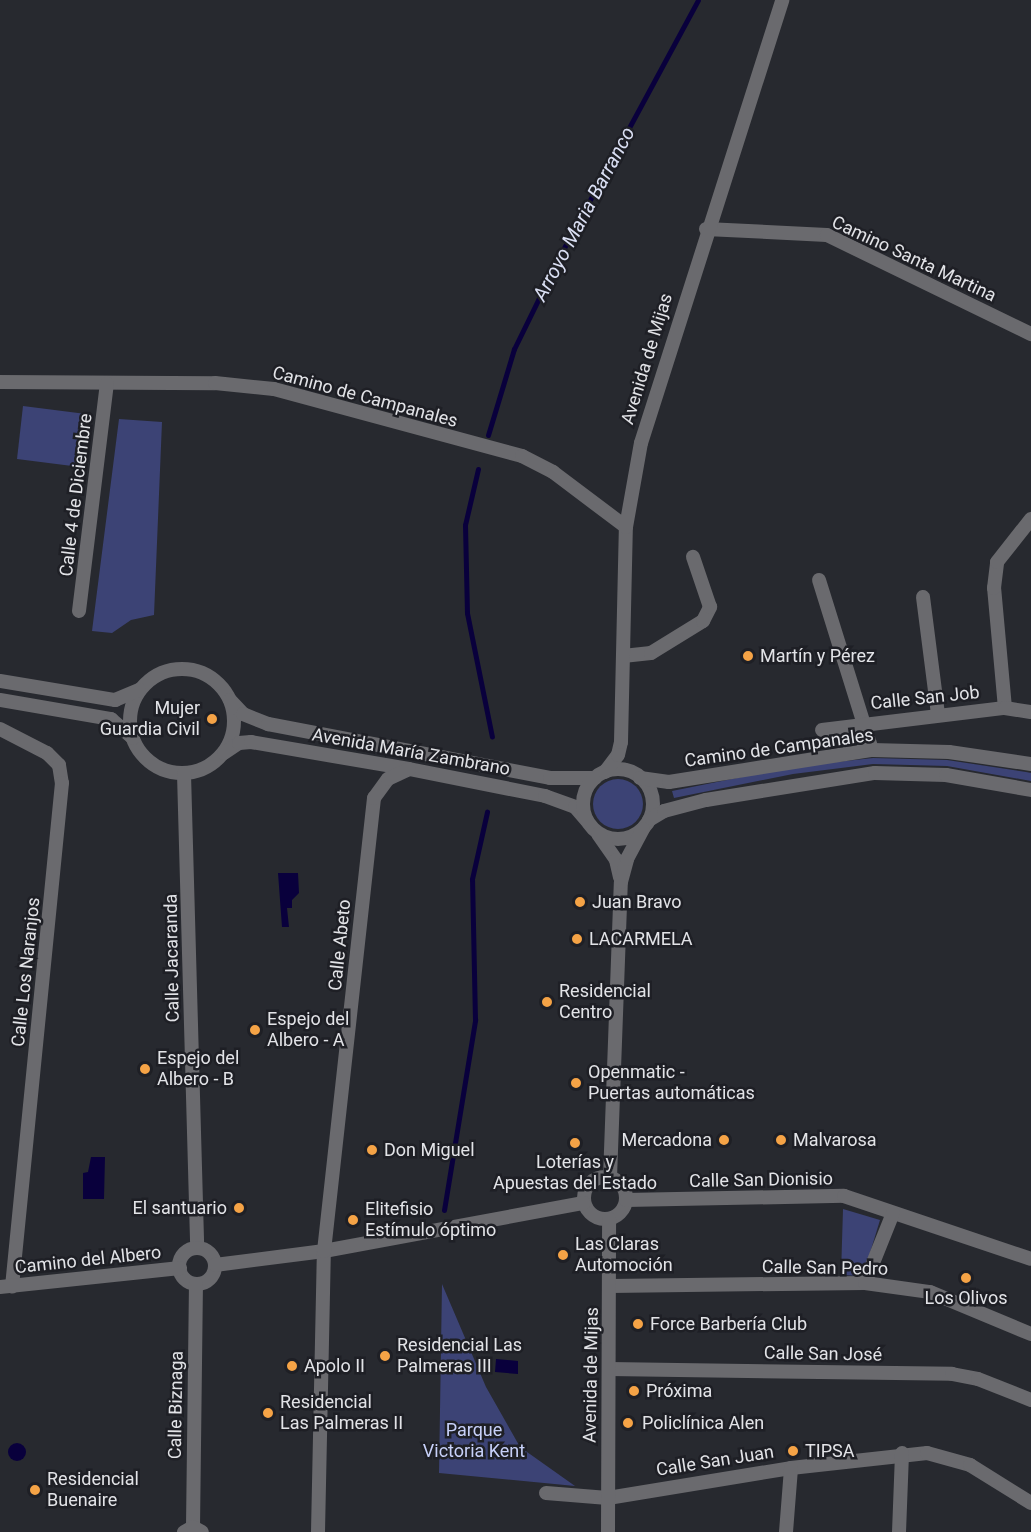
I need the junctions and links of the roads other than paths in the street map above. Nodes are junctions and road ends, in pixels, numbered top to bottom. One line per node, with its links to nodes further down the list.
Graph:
1 (782, 0): 2 (street, Avenida de Mijas)
2 (706, 229): 3 (street, Camino Santa Martina); 7 (street, Avenida de Mijas)
3 (1031, 334)
4 (0, 382): 5 (street, Camino de Campanales)
5 (107, 384): 7 (street, Camino de Campanales); 11 (street, Calle 4 de Diciembre)
6 (1031, 520): 17 (street)
7 (626, 527): 12 (street, Avenida de Mijas)
8 (693, 557): 12 (street)
9 (819, 580): 20 (street)
10 (923, 597): 19 (street)
11 (80, 611)
12 (623, 656): 24 (street, Avenida de Mijas)
13 (0, 681): 14 (street)
14 (141, 689): 16 (street); 23 (street)
15 (0, 700): 23 (street)
16 (230, 700): 26 (street); 30 (street, Avenida María Zambrano)
17 (1005, 708): 18 (street, Calle San Job); 19 (street, Calle San Job)
18 (1031, 712)
19 (938, 714): 20 (street, Calle San Job)
20 (865, 722): 22 (street, Calle San Job); 25 (street)
21 (0, 729): 49 (street, Calle Los Naranjos)
22 (822, 730)
23 (133, 738): 29 (street)
24 (621, 742): 30 (street, Avenida de Mijas); 31 (street, Avenida de Mijas)
25 (872, 750): 27 (street, Camino de Campanales); 31 (street, Camino de Campanales)
26 (224, 753): 28 (street, Avenida María Zambrano); 29 (street)
27 (1030, 760)
28 (409, 769): 34 (street, Avenida María Zambrano); 42 (street, Calle Abeto)
29 (184, 774): 41 (street, Calle Jacaranda)
30 (600, 775): 31 (street); 34 (street)
31 (639, 777): 33 (street)
32 (1031, 790): 33 (street, Camino de Campanales)
33 (646, 825): 34 (street); 35 (street)
34 (591, 826): 35 (street)
35 (621, 882): 36 (street)
36 (610, 1178): 37 (street); 38 (street)
37 (626, 1200): 39 (street, Calle San Dionisio); 40 (street)
38 (584, 1203): 40 (street); 42 (street)
39 (892, 1213): 43 (street, Calle San Dionisio); 46 (street)
40 (609, 1219): 48 (street, Avenida de Mijas)
41 (196, 1248): 44 (street); 45 (street)
42 (324, 1251): 44 (street); 59 (street, Calle Abeto)
43 (1031, 1259)
44 (215, 1265): 47 (street)
45 (180, 1268): 47 (street); 49 (street, Camino del Albero)
46 (865, 1283): 48 (street, Calle San Pedro); 50 (street, Calle San Pedro)
47 (196, 1284): 58 (street, Calle Biznaga)
48 (610, 1286): 51 (street, Avenida de Mijas)
49 (6, 1287)
50 (1031, 1334)
51 (609, 1369): 52 (street, Calle San José); 56 (street, Avenida de Mijas)
52 (1031, 1400)
53 (902, 1453): 54 (street, Calle San Juan); 57 (street, Calle San Juan); 62 (street)
54 (791, 1468): 56 (street, Calle San Juan); 61 (street)
55 (546, 1493): 56 (street, Calle San Juan)
56 (608, 1498): 60 (street, Avenida de Mijas)
57 (1031, 1503)
58 (193, 1530)
59 (318, 1532)
60 (608, 1532)
61 (786, 1532)
62 (899, 1532)

